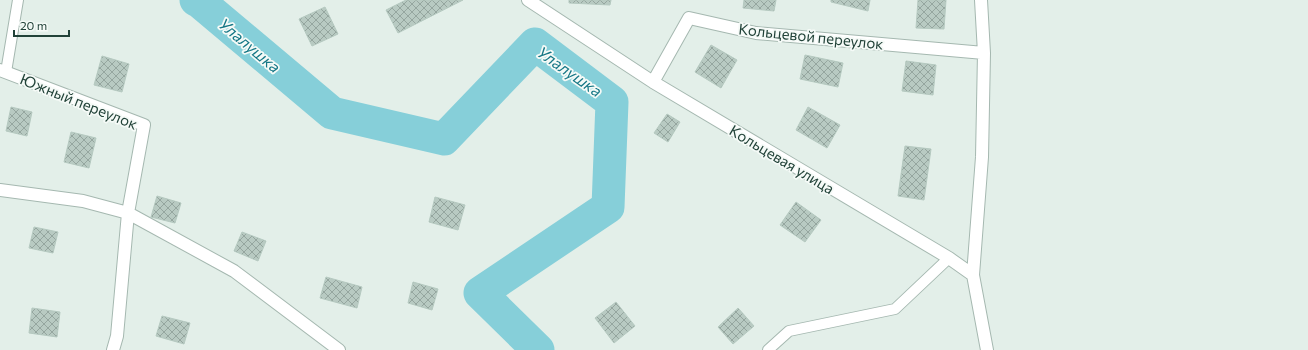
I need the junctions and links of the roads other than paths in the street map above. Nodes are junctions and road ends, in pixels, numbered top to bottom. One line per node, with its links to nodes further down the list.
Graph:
1 (18, 0): 5 (lane)
2 (528, 0): 6 (street, Кольцевая улица)
3 (981, 0): 4 (street)
4 (984, 53): 6 (street, Кольцевой переулок); 10 (street)
5 (3, 71): 8 (street, Южный переулок)
6 (653, 82): 9 (street, Кольцевая улица)
7 (0, 190): 8 (street)
8 (128, 214): 11 (street); 12 (street)
9 (949, 258): 10 (street, Кольцевая улица); 13 (lane)
10 (973, 275): 14 (street)
11 (113, 350)
12 (339, 350)
13 (768, 350)
14 (987, 350)

